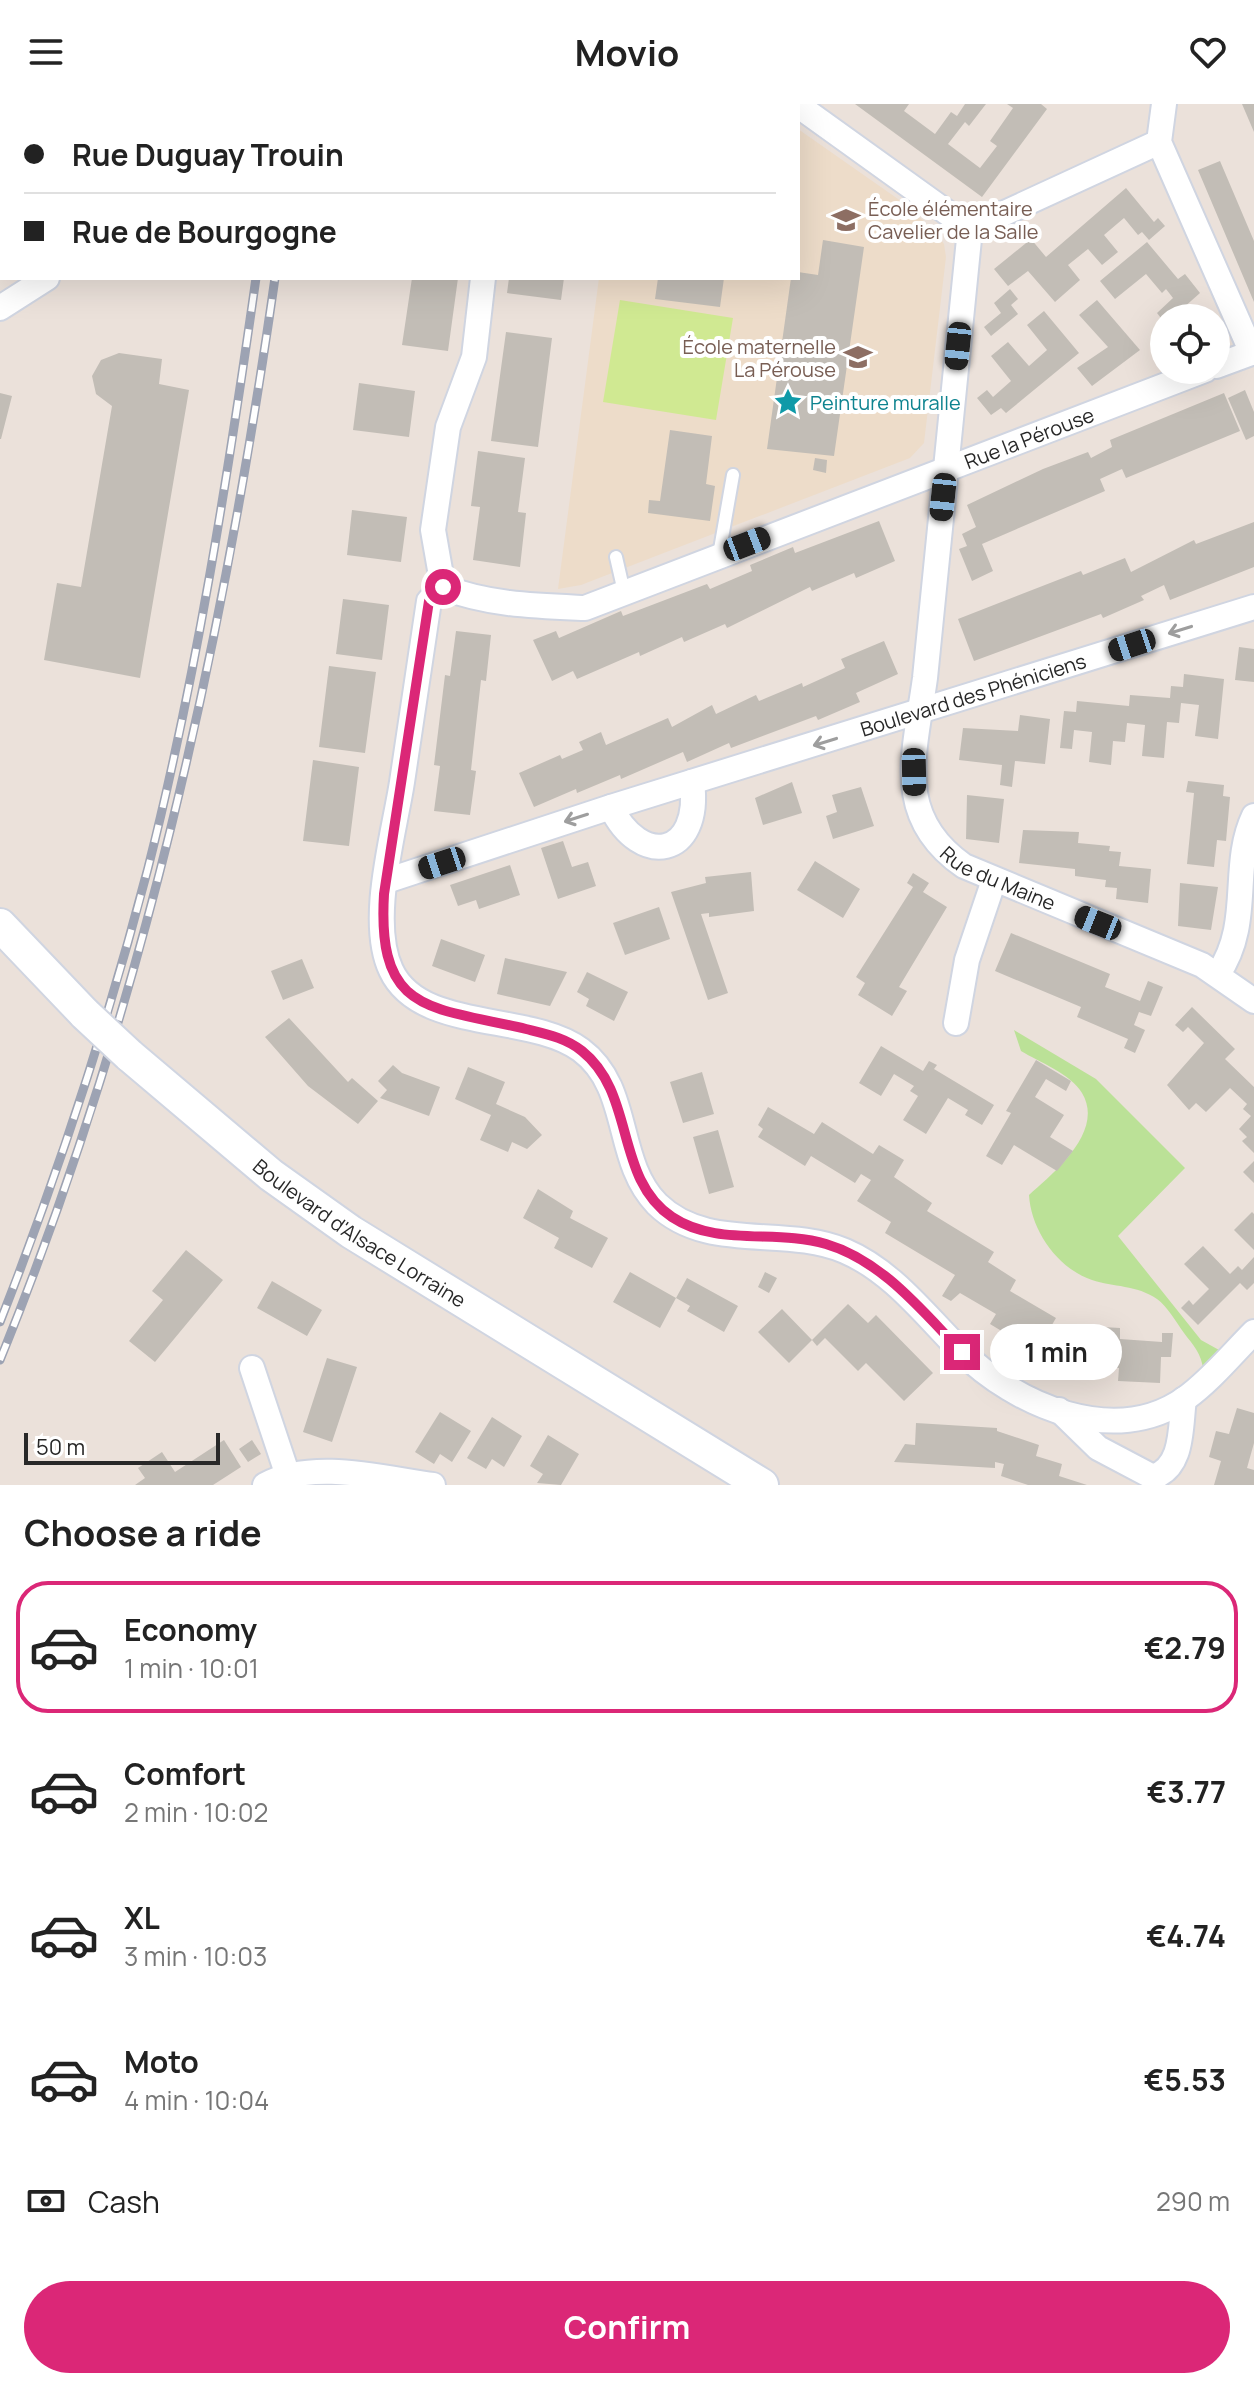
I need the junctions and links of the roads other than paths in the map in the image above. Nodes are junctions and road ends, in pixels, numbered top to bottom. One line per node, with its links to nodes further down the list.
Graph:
1 (1164, 104): 3 (street)
2 (800, 107): 4 (street)
3 (1159, 142): 4 (street); 8 (street)
4 (970, 229): 11 (street, Rue du Maine)
5 (44, 280): 7 (street)
6 (483, 280): 15 (street)
7 (0, 308)
8 (1253, 353): 9 (street)
9 (1230, 361)
10 (1168, 384): 11 (street, Rue la Pérouse)
11 (946, 467): 13 (street, Rue la Pérouse); 18 (street, Rue du Maine)
12 (733, 475): 13 (lane)
13 (719, 555): 16 (street, Rue la Pérouse)
14 (616, 557): 16 (lane)
15 (443, 587): 16 (street, Rue la Pérouse); 23 (street)
16 (624, 592)
17 (1254, 607): 18 (street, Boulevard des Phéniciens, one-way to 18)
18 (918, 722): 19 (street, Boulevard des Phéniciens, one-way to 19); 22 (street, Rue du Maine)
19 (692, 782): 20 (street, Boulevard des Phéniciens); 20 (street)
20 (611, 807): 23 (street, Boulevard des Phéniciens, one-way to 23)
21 (1254, 816): 25 (street)
22 (994, 880): 25 (street, Rue du Maine); 27 (street)
23 (385, 888): 31 (street)
24 (0, 925): 35 (main road, Boulevard d'Alsace Lorraine, bridge)
25 (1218, 974): 26 (street, Rue du Maine)
26 (1254, 1001)
27 (956, 1023)
28 (1254, 1332): 30 (street)
29 (252, 1368): 32 (street)
30 (1184, 1399): 31 (street); 31 (street)
31 (1059, 1410)
32 (276, 1480): 33 (street)
33 (390, 1482): 34 (street)
34 (433, 1485)
35 (762, 1485)

